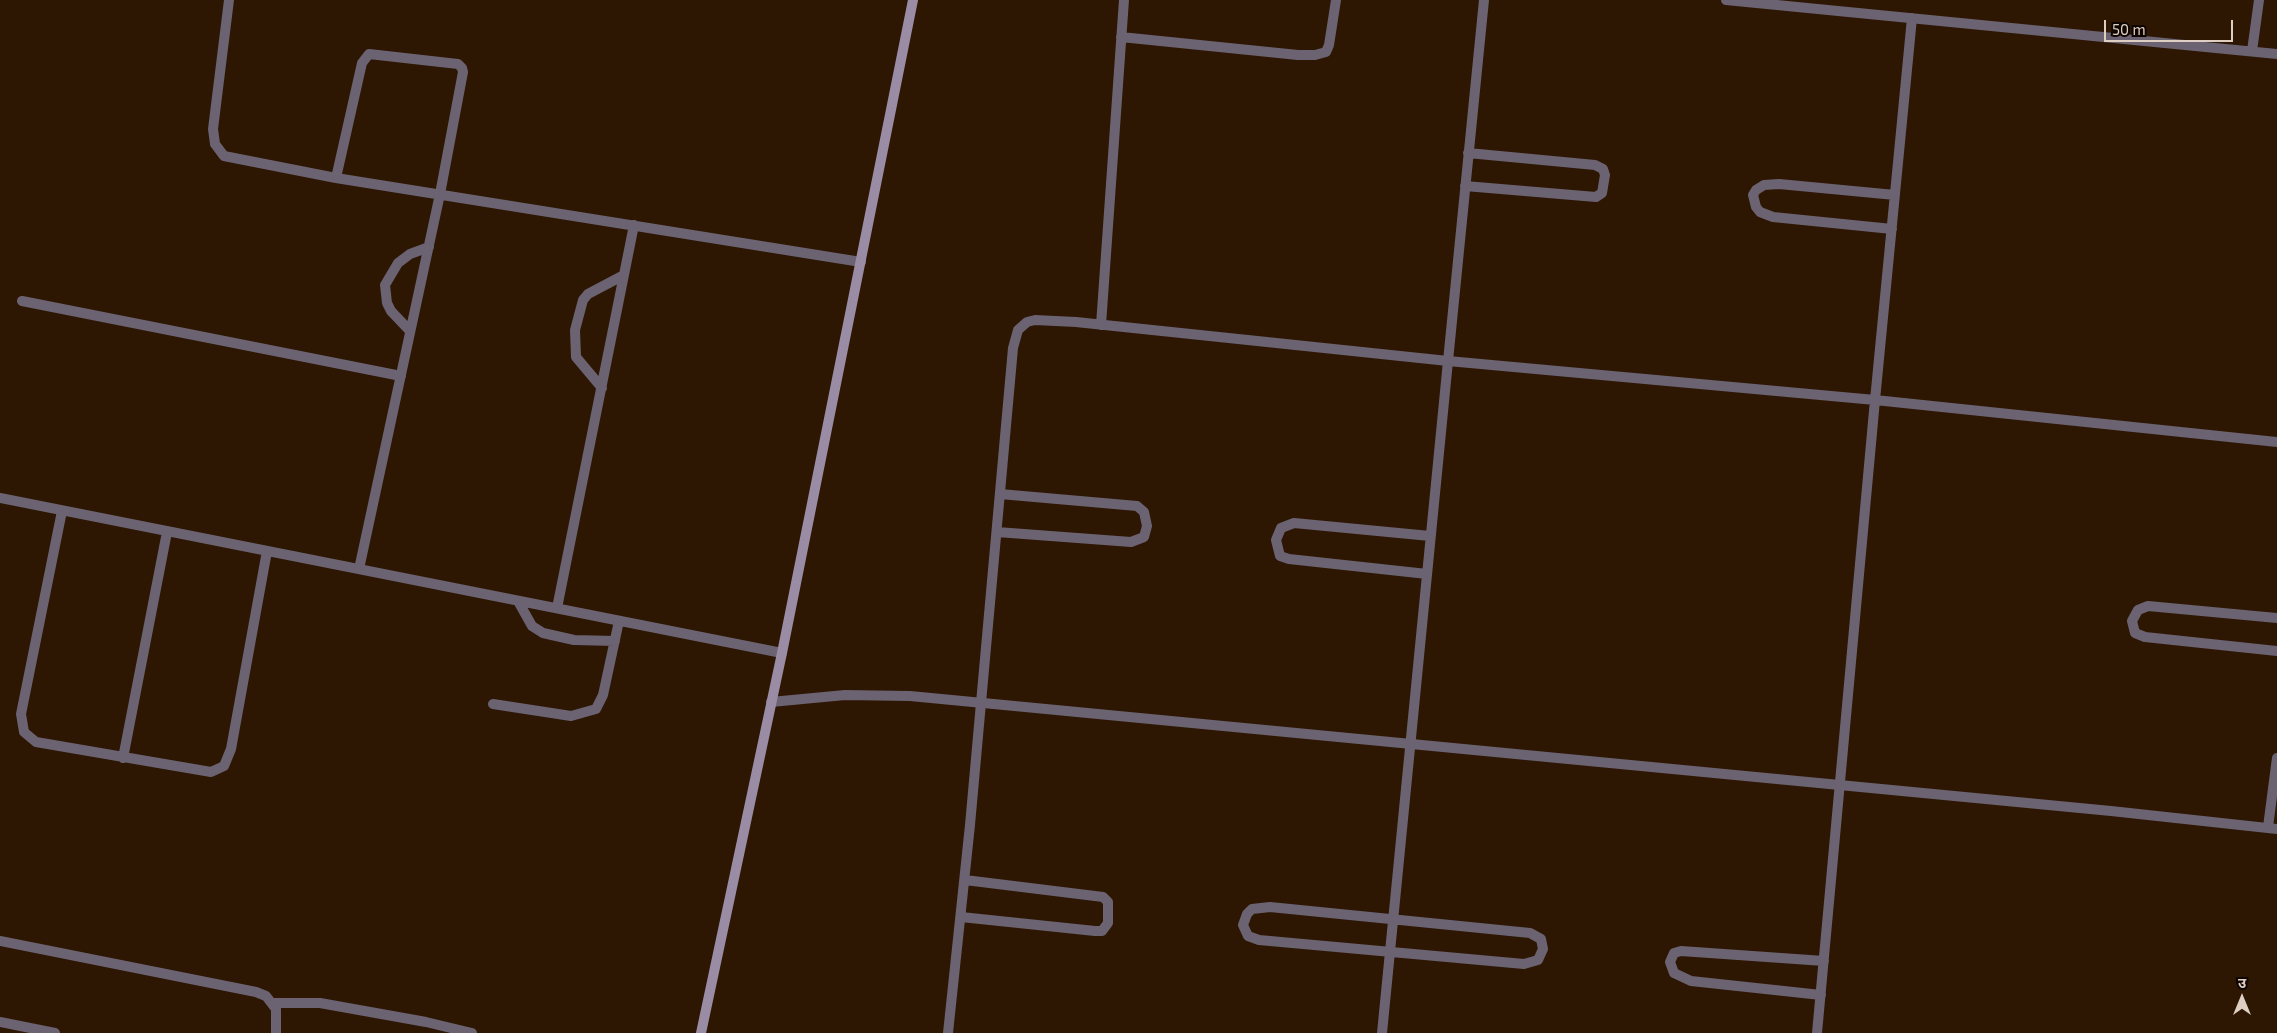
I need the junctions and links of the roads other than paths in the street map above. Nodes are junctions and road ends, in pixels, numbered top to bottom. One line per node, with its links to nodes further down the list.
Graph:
1 (229, 0): 13 (street)
2 (913, 0): 20 (street)
3 (1124, 0): 9 (street)
4 (1336, 0): 9 (street)
5 (1484, 0): 12 (street)
6 (1726, 0): 8 (street)
7 (2258, 0): 10 (street)
8 (1912, 18): 10 (street); 16 (street)
9 (1121, 37): 23 (street)
10 (2252, 51): 11 (street)
11 (2277, 54)
12 (1468, 153): 14 (street); 14 (street)
13 (336, 178): 15 (street); 15 (street)
14 (1465, 186): 25 (street)
15 (440, 194): 17 (street); 19 (street)
16 (1895, 195): 18 (street); 18 (street)
17 (634, 225): 20 (street); 21 (street)
18 (1892, 229): 28 (street)
19 (428, 247): 24 (street); 24 (street)
20 (860, 262): 45 (street)
21 (624, 276): 27 (street); 27 (street)
22 (22, 301): 26 (street)
23 (1101, 325): 25 (street); 30 (street)
24 (410, 331): 26 (street)
25 (1448, 361): 28 (street); 35 (street)
26 (401, 376): 37 (street)
27 (602, 388): 40 (street)
28 (1875, 400): 29 (street); 52 (street)
29 (2277, 442)
30 (1000, 494): 34 (street); 34 (street)
31 (0, 498): 32 (street)
32 (62, 511): 33 (street); 50 (street)
33 (167, 532): 36 (street); 50 (street)
34 (996, 532): 47 (street)
35 (1430, 536): 38 (street); 38 (street)
36 (268, 551): 37 (street); 50 (street)
37 (359, 569): 39 (street)
38 (1427, 574): 49 (street)
39 (518, 601): 40 (street); 43 (street)
40 (557, 608): 42 (street)
41 (2277, 618): 44 (street)
42 (619, 621): 43 (street); 45 (street)
43 (615, 641): 48 (street)
44 (2277, 651)
45 (782, 653): 46 (street)
46 (771, 702): 47 (street); 66 (street)
47 (982, 702): 49 (street); 54 (street)
48 (493, 704)
49 (1411, 744): 52 (street); 56 (street)
50 (124, 758)
51 (2277, 758): 53 (street)
52 (1840, 786): 53 (street); 59 (street)
53 (2272, 828)
54 (965, 880): 55 (street); 55 (street)
55 (961, 916): 67 (street)
56 (1392, 921): 58 (street); 58 (street); 58 (street)
57 (0, 941): 61 (street)
58 (1389, 953): 68 (street)
59 (1824, 961): 60 (street); 60 (street)
60 (1821, 995): 69 (street)
61 (272, 1003): 64 (street); 65 (street)
62 (0, 1022): 63 (street)
63 (55, 1033)
64 (276, 1033)
65 (472, 1033)
66 (701, 1033)
67 (948, 1033)
68 (1382, 1033)
69 (1817, 1033)

